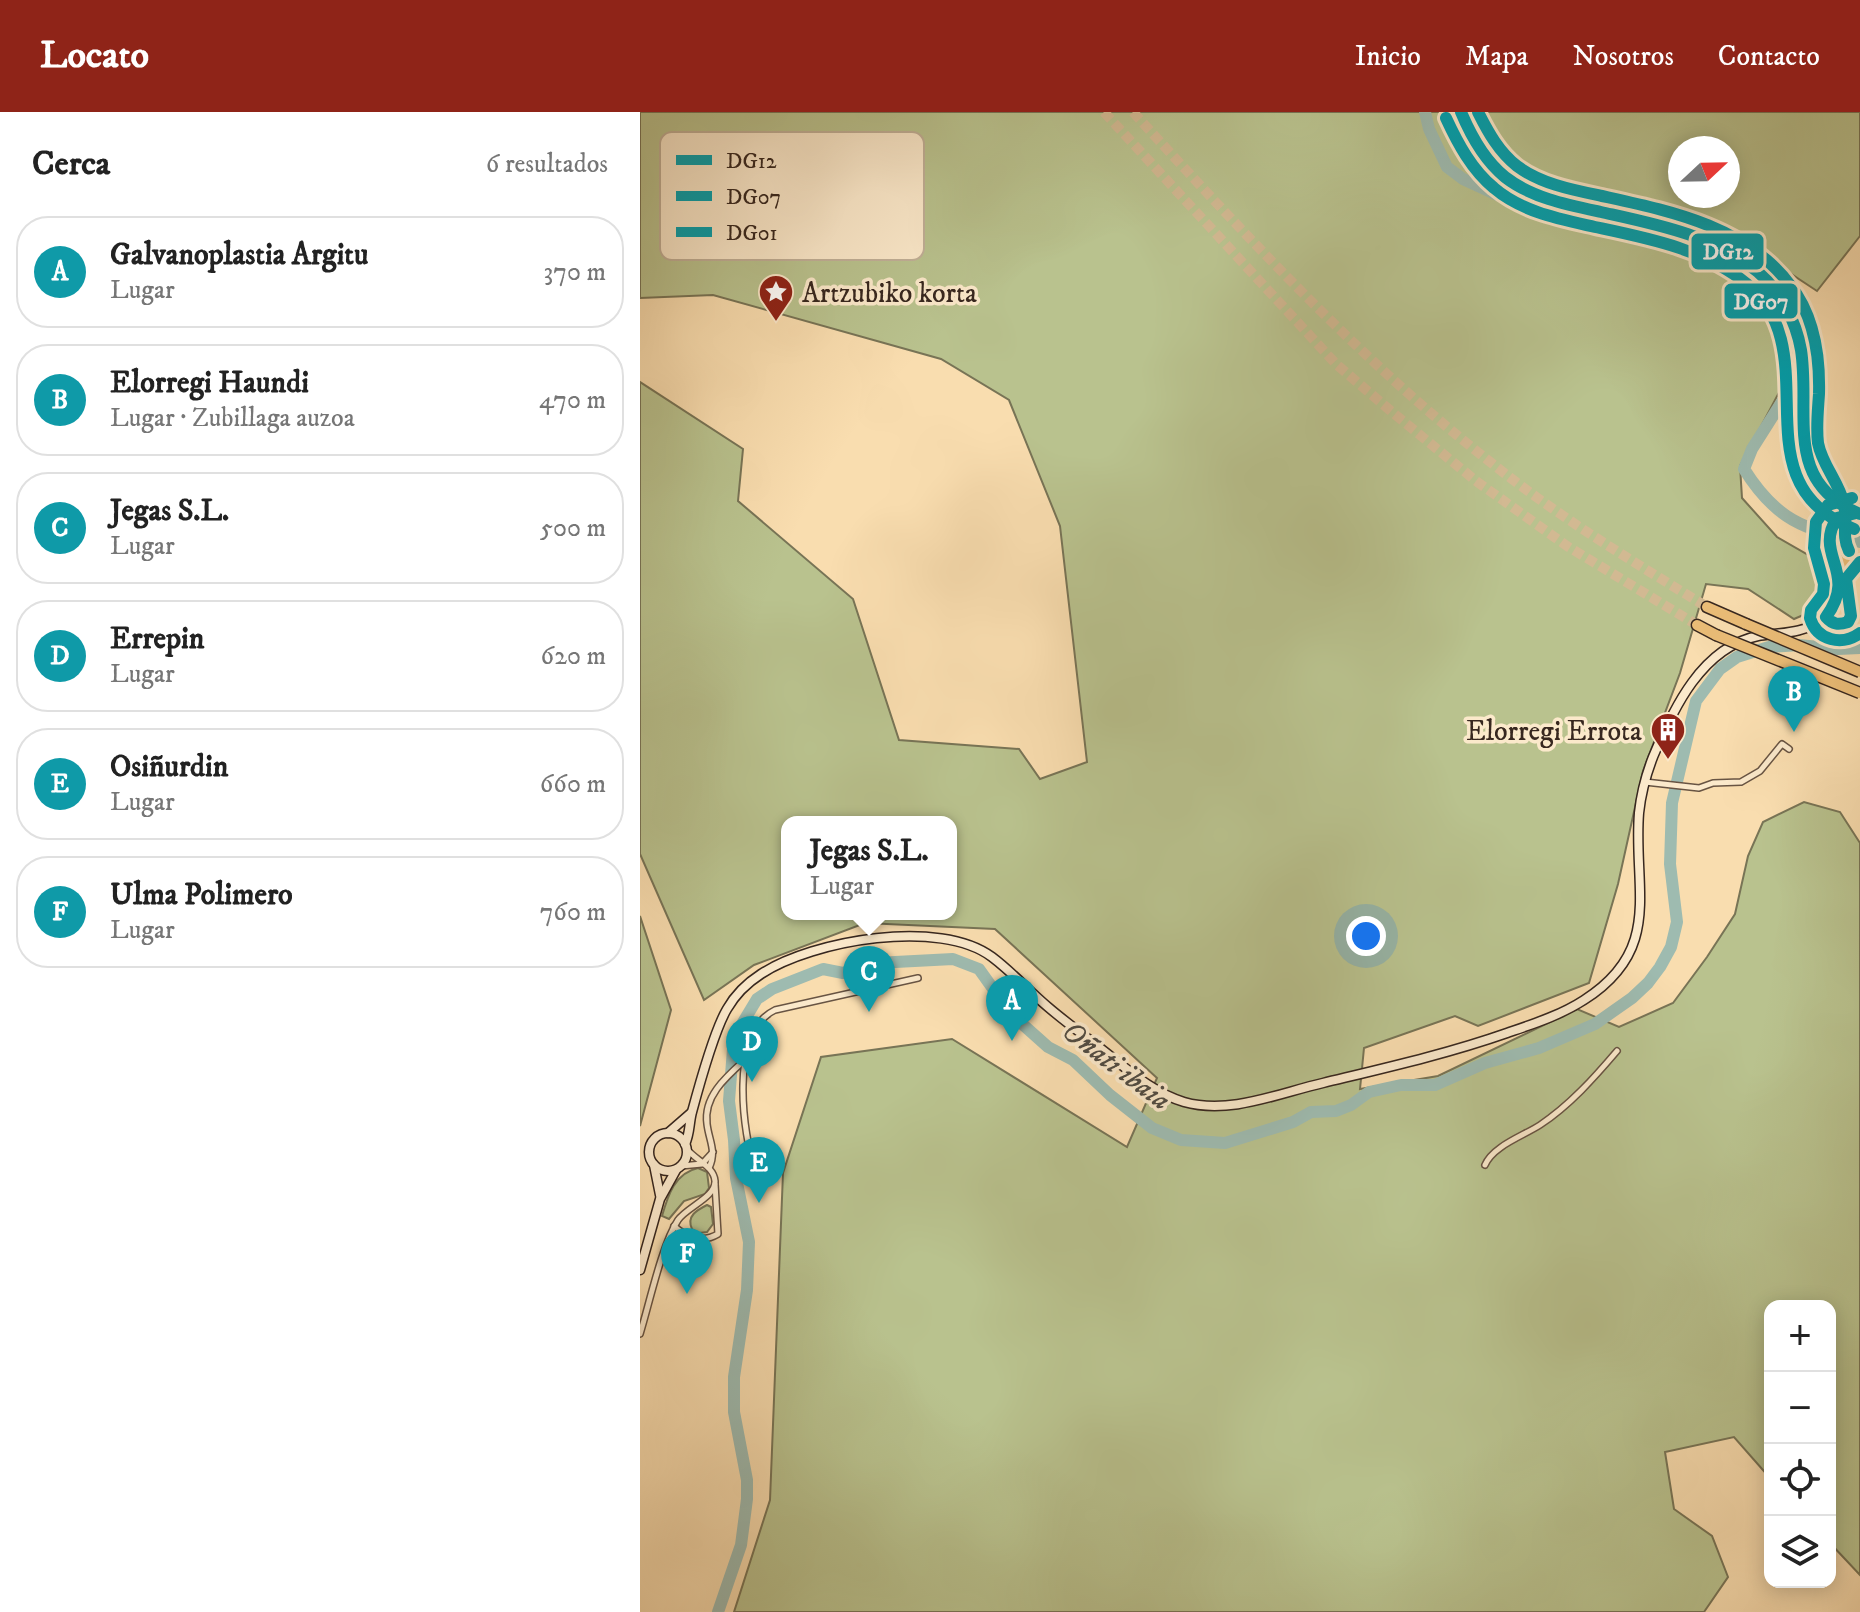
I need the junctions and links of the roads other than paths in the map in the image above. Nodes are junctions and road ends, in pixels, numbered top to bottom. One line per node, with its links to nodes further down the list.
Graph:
1 (1461, 112): 2 (main road)
2 (1822, 488): 3 (main road); 4 (main road)
3 (1858, 514): 4 (main road)
4 (1831, 526): 5 (main road)
5 (1834, 555): 6 (main road); 7 (main road)
6 (1858, 563): 7 (main road)
7 (1840, 593): 13 (main road)
8 (1707, 607): 10 (highway, bridge)
9 (1697, 625): 11 (highway, bridge)
10 (1860, 672)
11 (1860, 693)
12 (1789, 749): 13 (street)
13 (1644, 782): 17 (main road)
14 (918, 978): 16 (street)
15 (1617, 1051): 23 (street)
16 (746, 1059): 20 (street); 26 (street)
17 (691, 1113): 18 (main road); 19 (main road)
18 (668, 1133): 19 (main road); 21 (main road)
19 (686, 1147): 22 (street); 24 (main road)
20 (713, 1152): 22 (street); 25 (street)
21 (653, 1163): 24 (main road); 28 (main road)
22 (702, 1164): 24 (street); 25 (street)
23 (1485, 1165)
24 (679, 1167): 28 (main road)
25 (709, 1168): 27 (street)
26 (766, 1178)
27 (715, 1182): 29 (street); 29 (street)
28 (660, 1199): 30 (main road)
29 (674, 1226): 31 (street)
30 (640, 1270)
31 (640, 1334)

